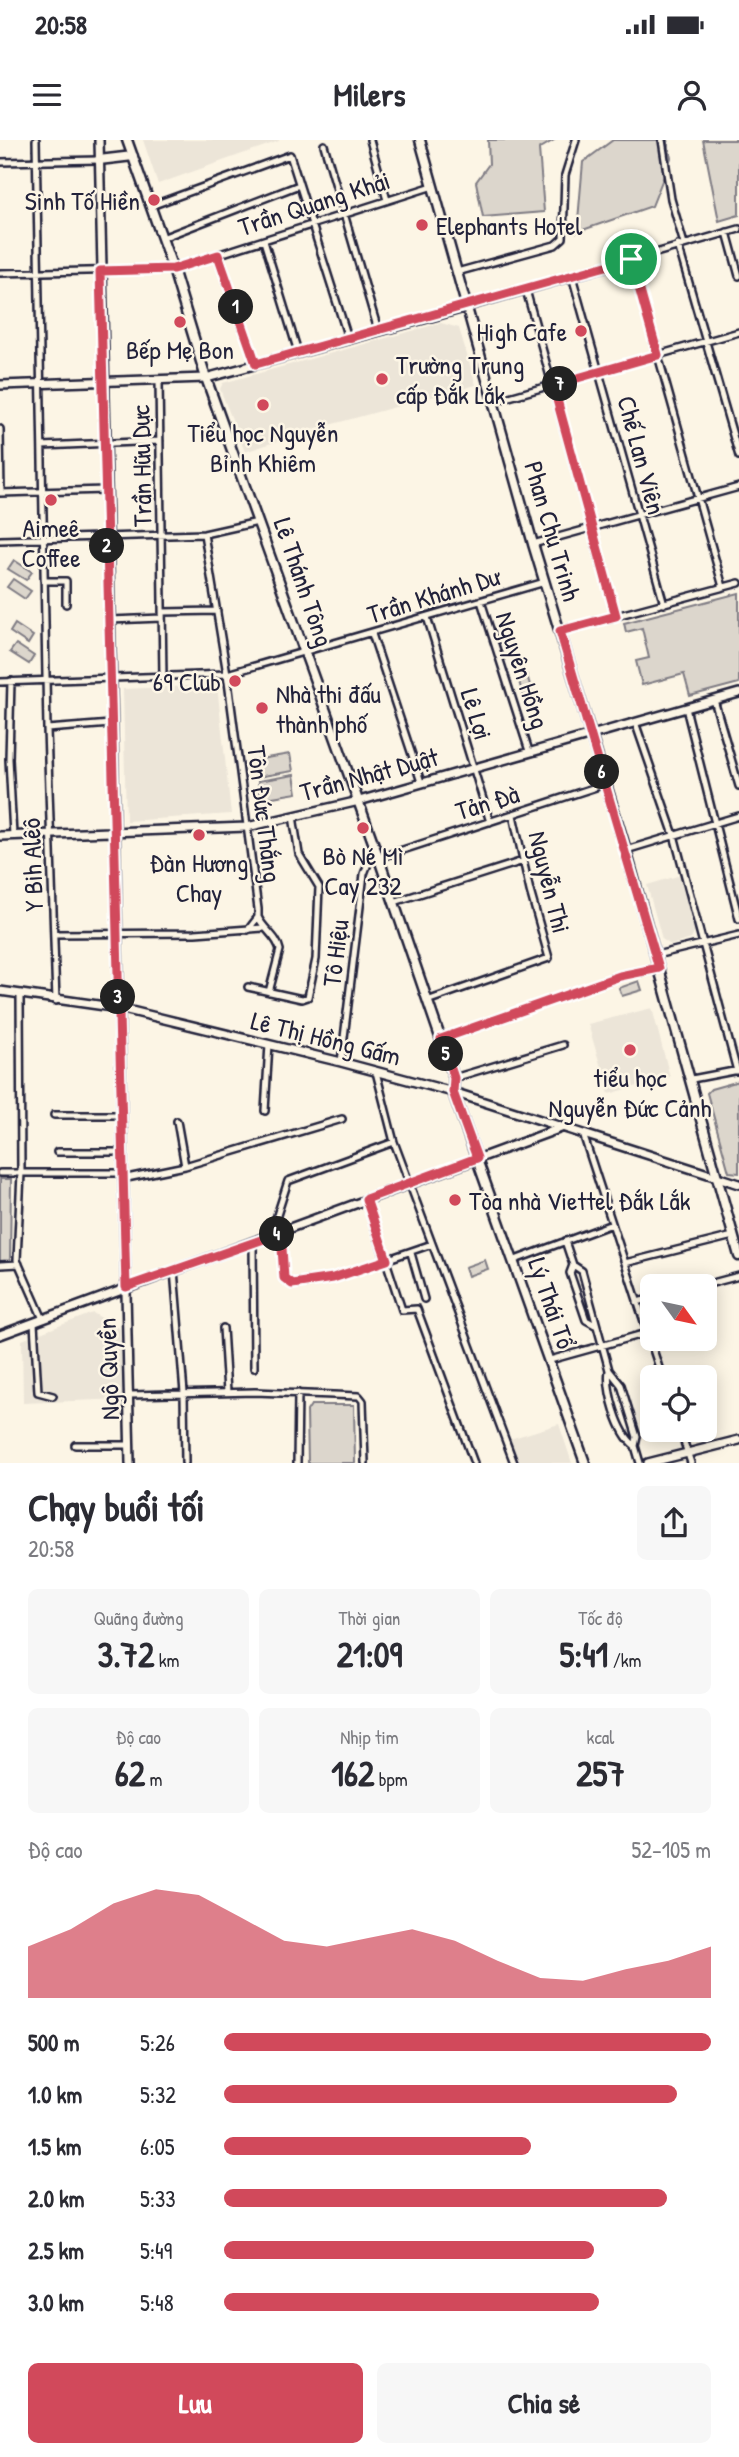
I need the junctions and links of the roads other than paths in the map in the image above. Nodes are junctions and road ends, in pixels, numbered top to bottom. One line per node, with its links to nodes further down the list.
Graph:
1 (36, 140): 11 (street, Y Bih Alêô)
2 (99, 140): 10 (street, Ngô Quyền)
3 (127, 140): 9 (main road, Lê Thánh Tông)
4 (370, 140): 15 (street)
5 (420, 140): 14 (main road, Phan Chu Trinh)
6 (576, 140): 29 (street)
7 (662, 140): 23 (street)
8 (324, 145): 17 (street)
9 (133, 156): 10 (main road); 16 (main road, Lê Thánh Tông)
10 (99, 160): 11 (street); 27 (street, Ngô Quyền)
11 (36, 161): 12 (street); 28 (street, Y Bih Alêô)
12 (0, 162)
13 (299, 185): 16 (street); 18 (street); 21 (street)
14 (433, 186): 15 (street, Trần Quang Khải); 29 (main road, Phan Chu Trinh)
15 (387, 200): 17 (street, Trần Quang Khải)
16 (151, 206): 21 (main road, Lê Thánh Tông)
17 (343, 213): 18 (street, Trần Quang Khải); 35 (street)
18 (313, 224): 22 (street, Trần Quang Khải); 37 (street)
19 (739, 229): 20 (street)
20 (727, 232): 23 (street); 31 (street)
21 (162, 238): 26 (main road, Lê Thánh Tông)
22 (264, 241): 24 (street, Trần Quang Khải); 39 (street)
23 (681, 245): 25 (street); 38 (street)
24 (218, 255): 26 (street, Trần Quang Khải); 41 (street)
25 (631, 259): 32 (street); 40 (street)
26 (173, 269): 27 (street, Trần Quang Khải); 43 (main road, Lê Thánh Tông)
27 (100, 271): 28 (street, Trần Quang Khải); 45 (street, Ngô Quyền)
28 (39, 272): 30 (street, Trần Quang Khải); 46 (street, Y Bih Alêô)
29 (457, 272): 34 (main road, Phan Chu Trinh)
30 (0, 274)
31 (739, 275)
32 (572, 276): 33 (street); 42 (street, Chế Lan Viên)
33 (526, 290): 34 (street); 48 (street)
34 (468, 307): 35 (street); 49 (main road, Phan Chu Trinh)
35 (378, 330): 37 (street)
36 (739, 332): 38 (street)
37 (348, 338): 39 (street)
38 (706, 341): 40 (street); 54 (street)
39 (298, 352): 41 (street)
40 (658, 355): 42 (street); 59 (street)
41 (256, 364): 43 (street)
42 (600, 373): 48 (street); 60 (street, Chế Lan Viên)
43 (206, 378): 44 (street); 61 (main road, Lê Thánh Tông)
44 (159, 380): 45 (street); 51 (street, Trần Hữu Dực)
45 (104, 382): 46 (street); 52 (street, Ngô Quyền)
46 (40, 383): 47 (street); 53 (street, Y Bih Alêô)
47 (0, 385)
48 (553, 385): 49 (street); 62 (street)
49 (495, 401): 68 (main road, Phan Chu Trinh)
50 (0, 429): 58 (street)
51 (160, 441): 52 (street); 63 (street, Trần Hữu Dực)
52 (106, 444): 53 (street); 56 (street, Ngô Quyền)
53 (42, 446): 57 (street, Y Bih Alêô)
54 (739, 456)
55 (739, 487): 59 (street)
56 (106, 490): 57 (street); 65 (street, Ngô Quyền)
57 (43, 492): 58 (street); 66 (street, Y Bih Alêô)
58 (1, 493)
59 (699, 498): 60 (street); 72 (street)
60 (639, 516): 62 (street); 75 (street, Chế Lan Viên)
61 (261, 522): 64 (street); 83 (main road, Lê Thánh Tông)
62 (592, 529): 68 (street); 78 (street)
63 (161, 534): 64 (street); 65 (street); 77 (street, Trần Hữu Dực)
64 (204, 534): 76 (street, Tôn Đức Thắng)
65 (107, 535): 66 (street); 80 (street, Ngô Quyền)
66 (44, 538): 67 (street); 69 (street, Y Bih Alêô)
67 (0, 540)
68 (533, 544): 70 (main road, Phan Chu Trinh)
69 (45, 581): 74 (street); 86 (street, Y Bih Alêô)
70 (545, 582): 73 (street, Trần Khánh Dư); 81 (main road, Phan Chu Trinh)
71 (739, 583): 72 (street)
72 (723, 587): 75 (street)
73 (481, 601): 79 (street, Trần Khánh Dư); 97 (street, Nguyên Hồng)
74 (66, 604)
75 (664, 604): 78 (street)
76 (217, 611): 77 (street); 84 (street, Tôn Đức Thắng)
77 (162, 615): 80 (street); 85 (street, Trần Hữu Dực)
78 (616, 616): 81 (street)
79 (427, 617): 82 (street, Trần Khánh Dư); 98 (street, Lê Lợi)
80 (110, 620): 87 (street, Ngô Quyền)
81 (560, 631): 96 (main road, Phan Chu Trinh)
82 (372, 634): 83 (street, Trần Khánh Dư); 99 (street)
83 (305, 650): 84 (street, Trần Khánh Dư); 102 (main road, Lê Thánh Tông)
84 (227, 674): 85 (street, Trần Khánh Dư); 108 (street, Tôn Đức Thắng)
85 (163, 678): 87 (street, Trần Khánh Dư)
86 (47, 680): 87 (street, Trần Khánh Dư); 88 (street, Trần Khánh Dư); 95 (street, Y Bih Alêô)
87 (111, 680): 94 (street, Ngô Quyền)
88 (11, 681): 89 (street, Trần Khánh Dư); 112 (street)
89 (0, 682)
90 (739, 693): 91 (street, Trần Nhật Duật)
91 (714, 700): 92 (street, Trần Nhật Duật); 101 (street)
92 (686, 708): 93 (street, Trần Nhật Duật); 107 (street)
93 (635, 722): 96 (street, Trần Nhật Duật); 113 (street)
94 (111, 723): 95 (street); 110 (street, Ngô Quyền)
95 (47, 729): 109 (street, Y Bih Alêô)
96 (592, 735): 97 (street, Trần Nhật Duật); 100 (main road, Phan Chu Trinh)
97 (528, 751): 98 (street, Trần Nhật Duật)
98 (474, 768): 99 (street, Trần Nhật Duật); 106 (street, Lê Lợi)
99 (421, 782): 102 (street, Trần Nhật Duật)
100 (606, 784): 103 (street, Tản Đà); 114 (main road, Phan Chu Trinh)
101 (739, 786)
102 (359, 801): 104 (street, Trần Nhật Duật); 115 (main road, Lê Thánh Tông)
103 (513, 815): 106 (street, Tản Đà); 116 (street, Nguyễn Thi)
104 (293, 816): 108 (street, Trần Nhật Duật); 130 (street)
105 (739, 816): 107 (street)
106 (490, 822): 115 (street, Tản Đà)
107 (715, 824): 113 (street); 119 (street)
108 (247, 827): 110 (street, Trần Nhật Duật); 118 (street, Tôn Đức Thắng)
109 (50, 832): 110 (street, Trần Nhật Duật); 112 (street, Trần Nhật Duật); 122 (street, Y Bih Alêô)
110 (114, 832): 123 (street, Ngô Quyền)
111 (0, 835): 112 (street, Trần Nhật Duật)
112 (13, 835)
113 (674, 835): 114 (street); 125 (street)
114 (626, 850): 126 (main road, Phan Chu Trinh)
115 (379, 856): 117 (main road, Lê Thánh Tông); 138 (street, Tô Hiệu)
116 (523, 860): 117 (street); 133 (street, Nguyễn Thi)
117 (394, 902): 133 (main road, Lê Thánh Tông)
118 (258, 917): 120 (street); 121 (street, Tôn Đức Thắng)
119 (739, 919)
120 (263, 928): 121 (street); 130 (street)
121 (248, 930): 123 (street)
122 (54, 934): 123 (street); 132 (street, Y Bih Alêô)
123 (117, 934): 134 (street, Ngô Quyền)
124 (739, 935): 125 (street)
125 (703, 945): 126 (street); 139 (street)
126 (656, 955): 127 (main road, Phan Chu Trinh)
127 (659, 968): 135 (street); 142 (main road, Phan Chu Trinh)
128 (248, 987): 130 (street)
129 (0, 991): 131 (street, Lê Thị Hồng Gấm)
130 (269, 992)
131 (20, 995): 132 (street, Lê Thị Hồng Gấm); 157 (street)
132 (56, 1001): 134 (street, Lê Thị Hồng Gấm)
133 (427, 1001): 135 (main road, Lê Thánh Tông)
134 (118, 1008): 136 (street, Lê Thị Hồng Gấm); 146 (street, Ngô Quyền)
135 (441, 1039): 141 (main road, Lê Thánh Tông)
136 (269, 1044): 138 (street, Lê Thị Hồng Gấm); 144 (street)
137 (563, 1045): 141 (street)
138 (341, 1062): 140 (street, Lê Thị Hồng Gấm)
139 (738, 1070): 142 (street)
140 (376, 1072): 143 (street, Lê Thị Hồng Gấm); 151 (street)
141 (454, 1078): 143 (main road, Lê Thánh Tông)
142 (692, 1079): 158 (main road, Phan Chu Trinh)
143 (453, 1092): 149 (street, Lê Thị Hồng Gấm); 154 (main road, Lê Thánh Tông)
144 (265, 1111)
145 (54, 1115): 146 (street)
146 (121, 1115): 153 (street, Ngô Quyền)
147 (342, 1119): 155 (street)
148 (177, 1121): 155 (street)
149 (562, 1128): 150 (street, Lê Thị Hồng Gấm); 154 (street)
150 (583, 1134): 158 (street, Lê Thị Hồng Gấm); 163 (street)
151 (394, 1142): 160 (street); 166 (street)
152 (57, 1152): 153 (street)
153 (121, 1152): 159 (street, Ngô Quyền)
154 (477, 1158): 160 (street); 173 (main road, Lý Thái Tổ)
155 (185, 1166): 159 (street)
156 (0, 1173): 157 (street)
157 (21, 1173): 159 (street); 175 (street)
158 (716, 1175): 161 (street, Lê Thị Hồng Gấm); 165 (main road, Phan Chu Trinh)
159 (122, 1176): 181 (street, Ngô Quyền)
160 (409, 1183): 162 (street); 169 (street)
161 (739, 1184)
162 (366, 1199): 164 (street); 172 (street)
163 (612, 1224): 167 (street); 174 (street)
164 (281, 1233): 166 (street); 172 (street)
165 (733, 1236): 171 (main road, Phan Chu Trinh); 174 (street)
166 (270, 1237): 168 (street)
167 (565, 1241): 173 (street); 177 (street)
168 (253, 1242): 178 (street); 194 (street)
169 (432, 1244): 170 (street); 212 (street)
170 (411, 1253): 172 (street); 182 (street)
171 (739, 1256)
172 (387, 1260): 211 (street)
173 (515, 1260): 193 (main road, Lý Thái Tổ)
174 (625, 1263): 184 (street)
175 (19, 1264): 176 (street); 186 (street)
176 (0, 1265)
177 (573, 1265): 188 (street); 188 (street)
178 (174, 1270): 181 (street); 197 (street)
179 (739, 1276): 180 (street)
180 (718, 1282)
181 (126, 1287): 186 (street); 199 (street, Ngô Quyền)
182 (424, 1299)
183 (640, 1302): 184 (street)
184 (637, 1303): 185 (street)
185 (640, 1312)
186 (43, 1320): 187 (street)
187 (34, 1323): 190 (street); 200 (street)
188 (595, 1325): 192 (street)
189 (223, 1328): 196 (street)
190 (0, 1335)
191 (640, 1335): 192 (street)
192 (601, 1346): 193 (street); 195 (street)
193 (550, 1360): 213 (main road, Lý Thái Tổ)
194 (254, 1368)
195 (609, 1370): 205 (street); 205 (street)
196 (227, 1392): 197 (street); 198 (street)
197 (184, 1393): 199 (street); 208 (street)
198 (298, 1393): 209 (street); 210 (street)
199 (130, 1395): 204 (street, Ngô Quyền)
200 (53, 1396)
201 (739, 1440): 206 (street)
202 (684, 1442): 206 (street)
203 (75, 1445): 204 (street)
204 (130, 1445): 207 (street, Ngô Quyền)
205 (635, 1446): 214 (street)
206 (688, 1452): 215 (street); 216 (street)
207 (131, 1463)
208 (185, 1463)
209 (297, 1463)
210 (365, 1463)
211 (474, 1463)
212 (514, 1463)
213 (585, 1463)
214 (640, 1463)
215 (648, 1463)
216 (691, 1463)

